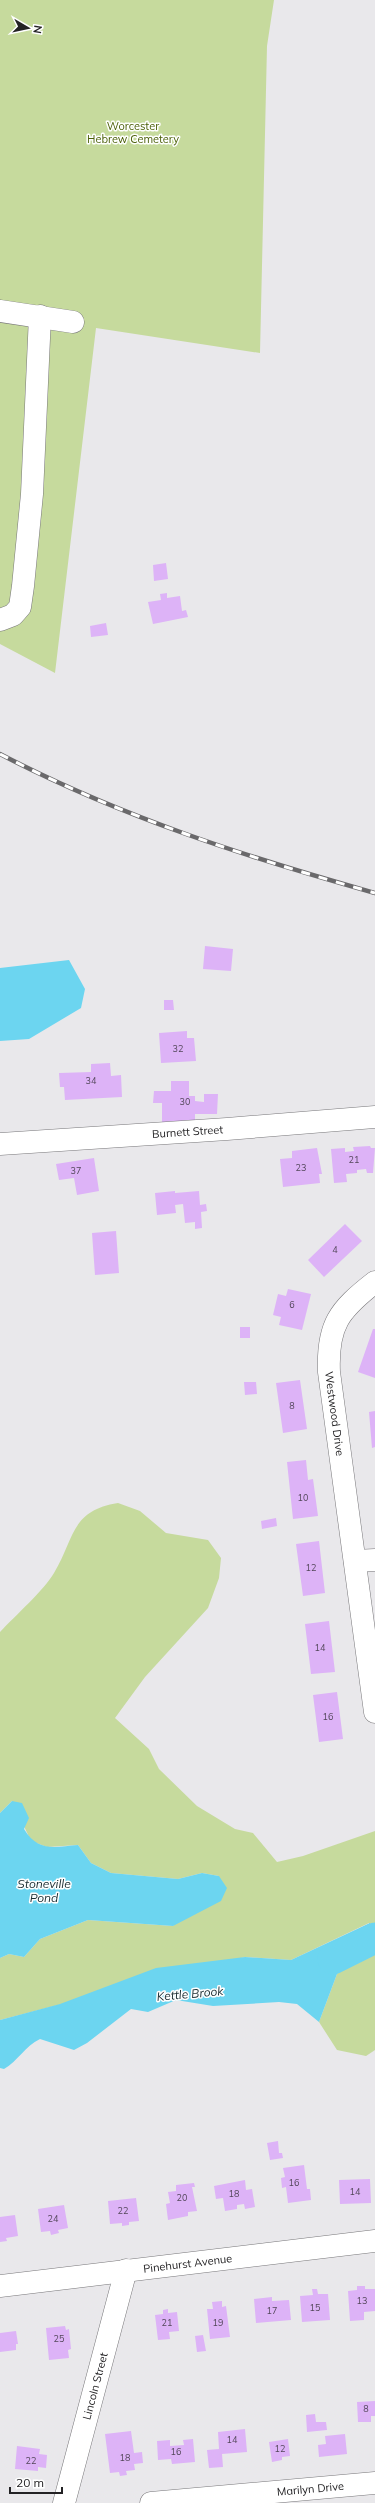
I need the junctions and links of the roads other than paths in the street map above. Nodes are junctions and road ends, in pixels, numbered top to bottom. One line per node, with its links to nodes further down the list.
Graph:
1 (0, 311): 2 (street)
2 (40, 316): 3 (street); 4 (street)
3 (73, 322)
4 (0, 620)
5 (375, 1117): 6 (street, Burnett Street)
6 (0, 1144)
7 (375, 1282): 8 (street, Westwood Drive)
8 (365, 1561): 9 (street, Westwood Drive)
9 (375, 1712)
10 (375, 2241): 11 (street, Pinehurst Avenue)
11 (126, 2270): 12 (street, Pinehurst Avenue); 14 (street, Lincoln Street)
12 (0, 2286)
13 (375, 2483): 15 (street, Marilyn Drive)
14 (64, 2503)
15 (150, 2503)

